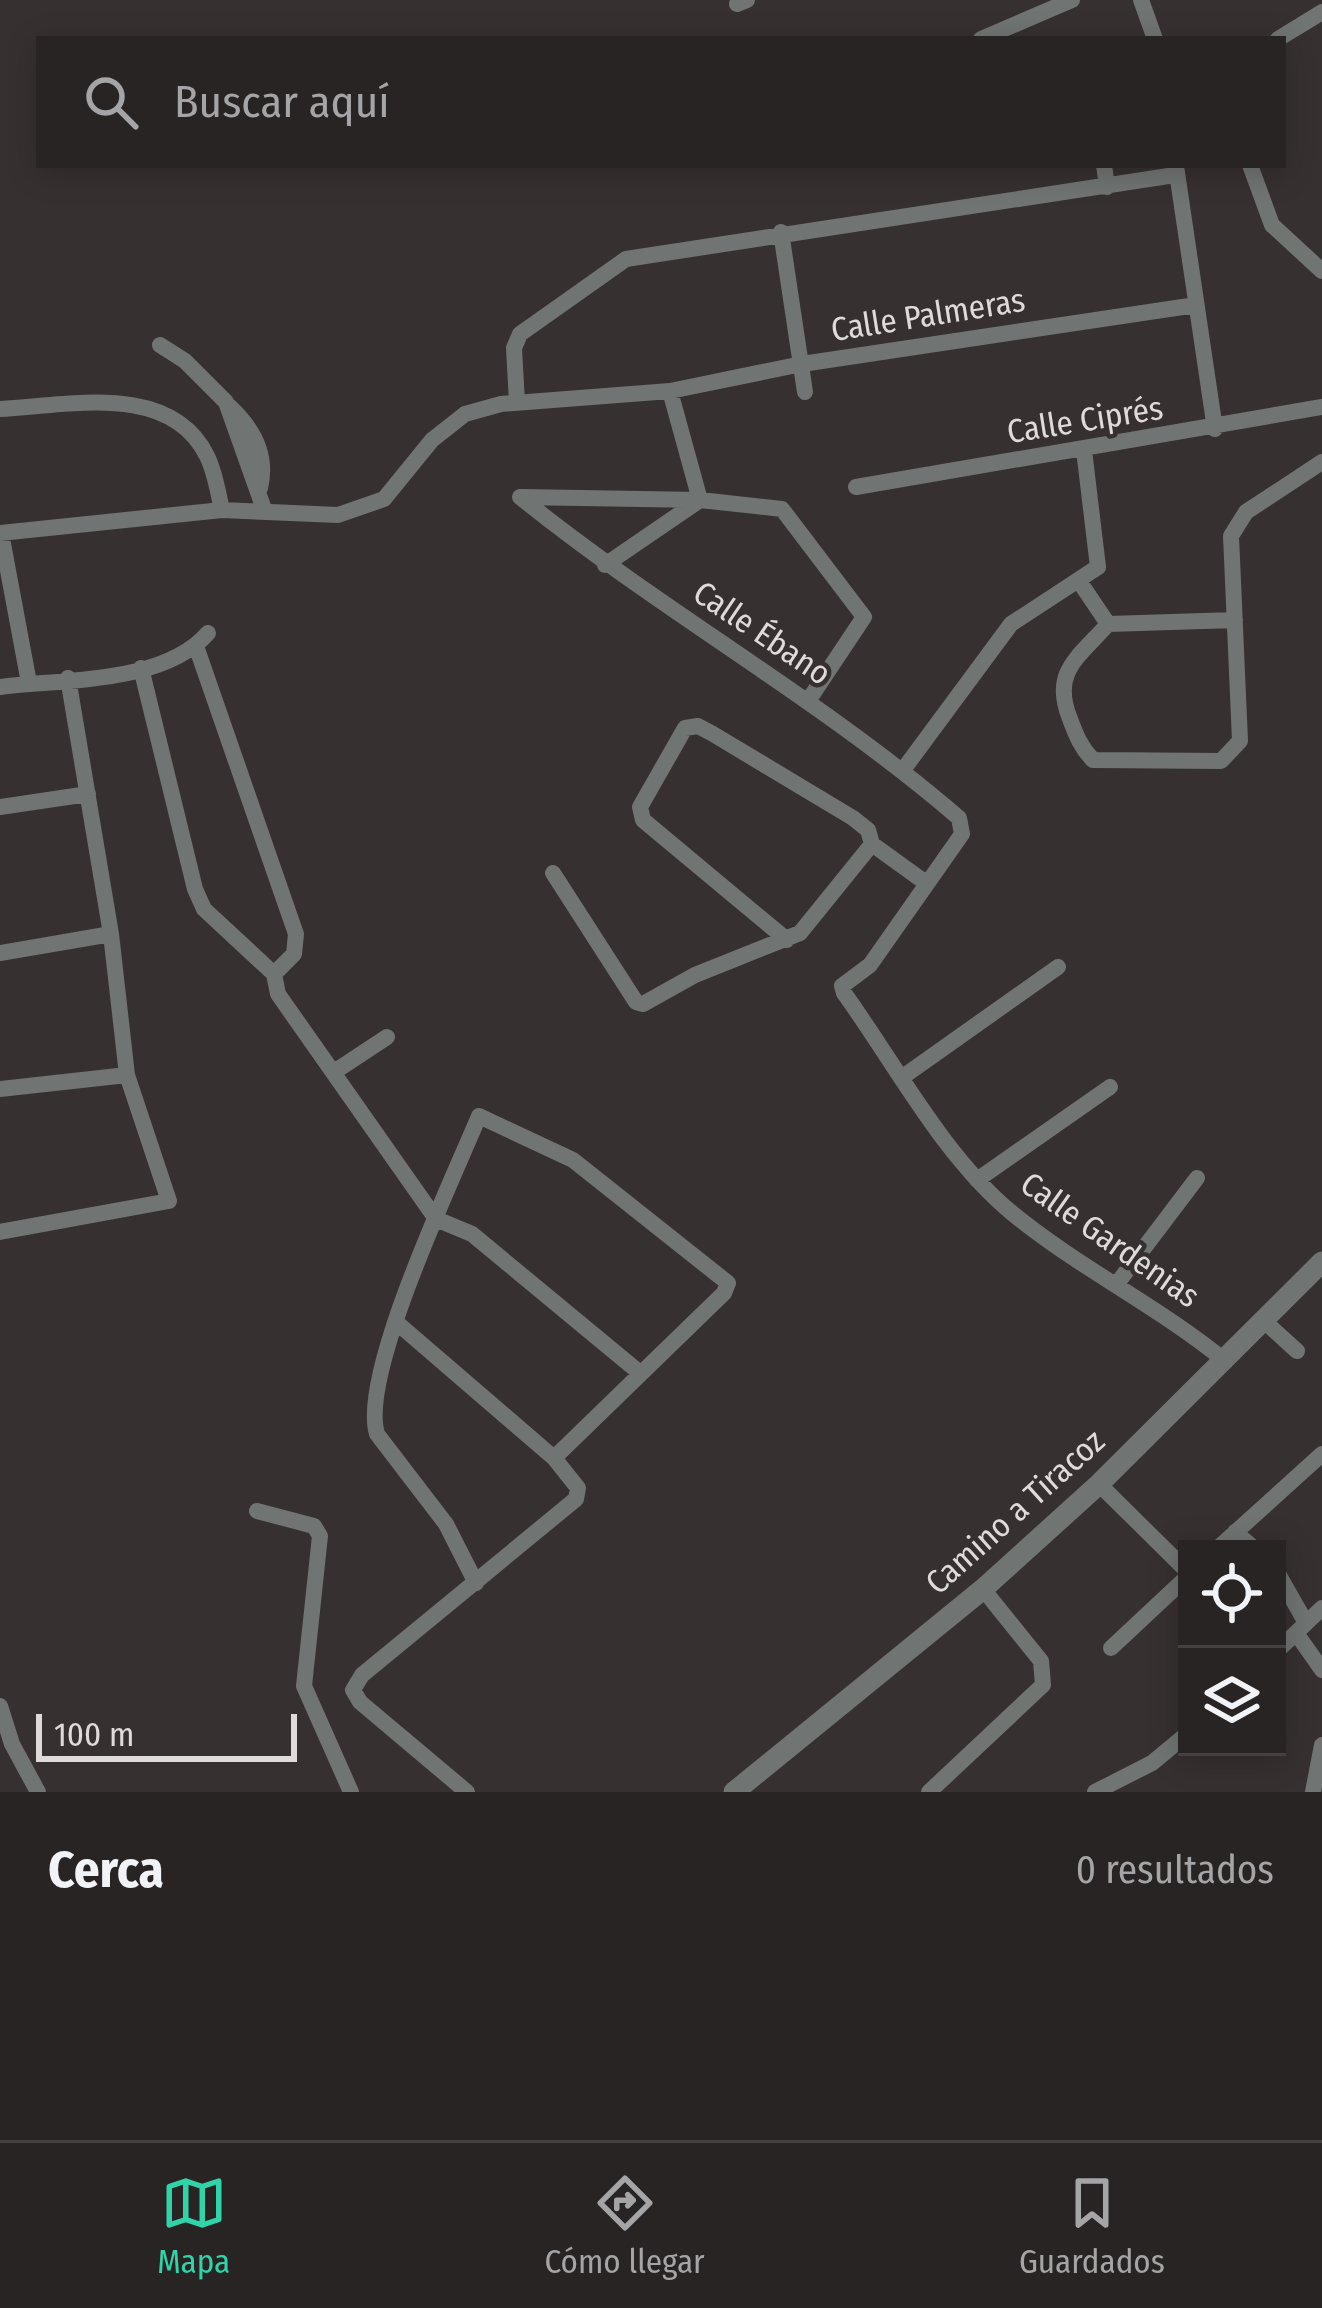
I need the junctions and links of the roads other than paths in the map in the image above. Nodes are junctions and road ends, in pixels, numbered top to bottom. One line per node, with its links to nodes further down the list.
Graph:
1 (1072, 0): 4 (street)
2 (1141, 0): 5 (street)
3 (1322, 12): 6 (street)
4 (987, 36)
5 (1154, 36)
6 (1284, 36)
7 (1104, 168): 10 (street)
8 (1251, 168): 12 (street)
9 (1176, 170): 10 (street); 13 (street)
10 (1107, 187): 11 (street)
11 (781, 232): 15 (street); 18 (street)
12 (1322, 271)
13 (1196, 305): 15 (street, Calle Palmeras); 21 (street)
14 (160, 345): 27 (street)
15 (802, 364): 16 (street, Calle Palmeras); 17 (street)
16 (670, 391): 18 (street, Calle Palmeras); 25 (street)
17 (805, 392)
18 (517, 403): 27 (street, Calle Palmeras)
19 (0, 410): 26 (street)
20 (1321, 411): 21 (street, Calle Ciprés)
21 (1215, 429): 22 (street, Calle Ciprés)
22 (1084, 450): 24 (street, Calle Ciprés); 30 (street)
23 (1322, 463): 31 (street)
24 (856, 487)
25 (700, 500): 29 (street); 29 (street, Calle Ébano); 37 (street)
26 (222, 510): 27 (street, Calle Palmeras); 28 (street, Calle Palmeras)
27 (266, 512)
28 (0, 533): 35 (street)
29 (605, 565): 37 (street, Calle Ébano)
30 (1079, 580): 32 (street); 38 (street)
31 (1234, 620): 32 (street); 32 (street)
32 (1108, 624)
33 (141, 668): 34 (street); 48 (street); 48 (street)
34 (68, 678): 35 (street); 39 (street)
35 (29, 683): 36 (street)
36 (0, 687)
37 (808, 700): 38 (street, Calle Ébano)
38 (903, 770): 43 (street, Calle Ébano)
39 (88, 794): 40 (street); 44 (street)
40 (0, 807)
41 (872, 844): 43 (street); 45 (street); 45 (street)
42 (553, 873): 45 (street)
43 (926, 883): 52 (street, Calle Gardenias)
44 (111, 934): 46 (street); 51 (street)
45 (787, 940)
46 (0, 953)
47 (1058, 967): 52 (street)
48 (274, 974): 50 (street)
49 (387, 1036): 50 (street)
50 (337, 1070): 57 (street)
51 (127, 1075): 54 (street); 58 (street)
52 (904, 1076): 56 (street, Calle Gardenias)
53 (1110, 1087): 56 (street)
54 (0, 1089)
55 (1197, 1178): 60 (street)
56 (977, 1180): 60 (street, Calle Gardenias)
57 (436, 1220): 62 (street); 65 (street); 65 (street)
58 (0, 1232)
59 (1322, 1262): 61 (street, Camino a Tiracoz)
60 (1116, 1285): 64 (street, Calle Gardenias)
61 (1264, 1321): 63 (street); 64 (street, Camino a Tiracoz)
62 (396, 1322): 67 (street); 74 (street)
63 (1297, 1351)
64 (1225, 1361): 68 (street, Camino a Tiracoz)
65 (640, 1373): 67 (street)
66 (1322, 1454): 70 (street)
67 (554, 1458): 74 (street)
68 (1099, 1484): 73 (street); 76 (street, Camino a Tiracoz)
69 (257, 1511): 87 (street)
70 (1235, 1532): 71 (street); 72 (street)
71 (1227, 1540)
72 (1244, 1540)
73 (1178, 1565)
74 (476, 1583): 88 (street)
75 (1178, 1583): 80 (street)
76 (983, 1589): 89 (street, Camino a Tiracoz); 90 (street)
77 (1286, 1593): 79 (street)
78 (1322, 1608): 79 (street)
79 (1301, 1628): 81 (street); 82 (street)
80 (1111, 1648)
81 (1280, 1648)
82 (1322, 1670)
83 (0, 1706): 86 (street)
84 (1178, 1741): 91 (street)
85 (1322, 1744): 92 (street)
86 (38, 1792)
87 (351, 1792)
88 (467, 1792)
89 (734, 1792)
90 (929, 1792)
91 (1095, 1792)
92 (1313, 1792)

